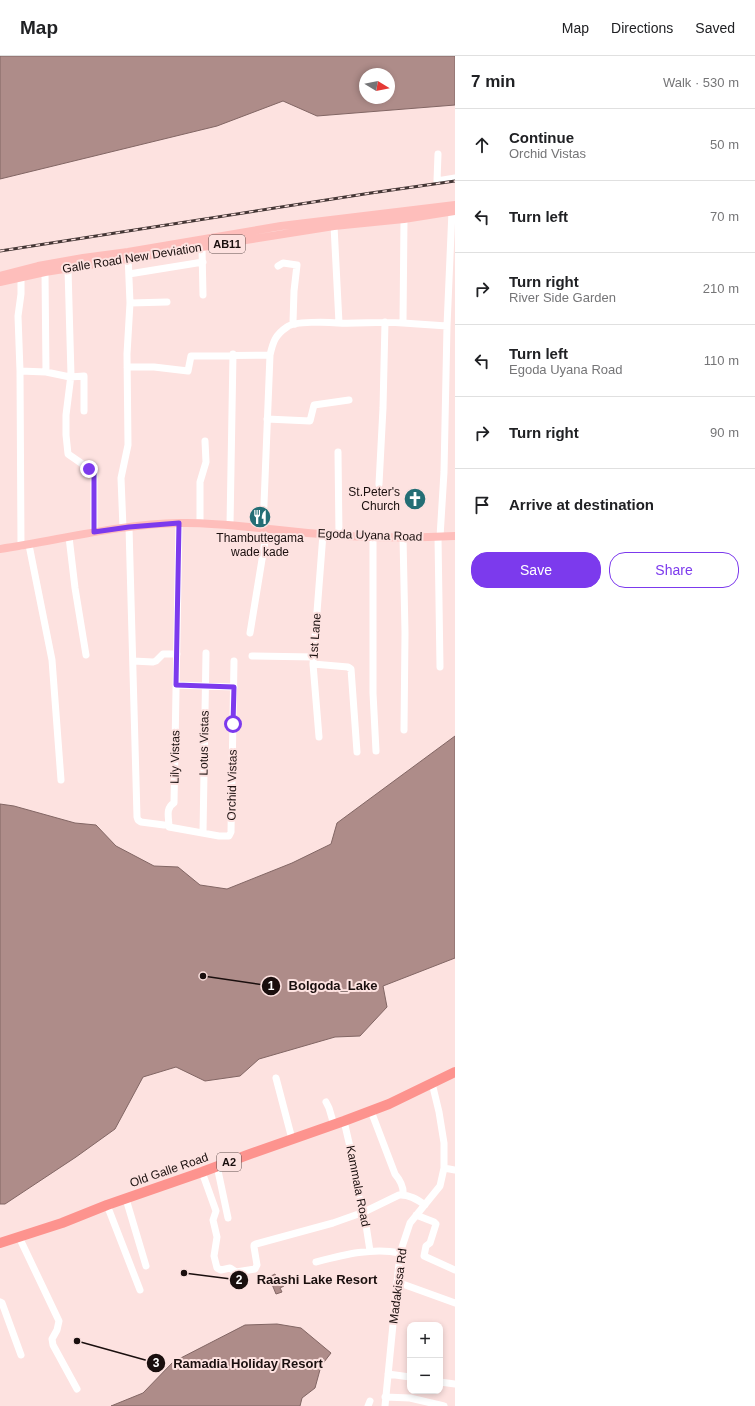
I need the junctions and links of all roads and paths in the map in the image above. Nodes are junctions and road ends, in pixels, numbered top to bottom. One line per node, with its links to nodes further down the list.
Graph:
1 (438, 154): 2 (street)
2 (455, 178)
3 (454, 209): 4 (main road, Galle Road New Deviation / AB11); 7 (main road, Galle Road New Deviation / AB11); 23 (street)
4 (404, 219): 5 (main road, Galle Road New Deviation / AB11); 21 (street)
5 (334, 226): 6 (main road, Galle Road New Deviation / AB11); 20 (street)
6 (202, 248): 7 (main road, Galle Road New Deviation / AB11); 8 (street)
7 (128, 256): 10 (main road, Galle Road New Deviation / AB11); 12 (street); 13 (main road, Galle Road New Deviation / AB11)
8 (203, 262): 12 (street); 16 (street)
9 (278, 266): 22 (street)
10 (68, 269): 11 (main road, Galle Road New Deviation / AB11); 31 (street)
11 (45, 272): 14 (main road, Galle Road New Deviation / AB11); 30 (street)
12 (129, 274): 18 (street)
13 (0, 276)
14 (21, 277): 15 (main road, Galle Road New Deviation / AB11); 29 (street)
15 (0, 282)
16 (203, 295)
17 (167, 302): 18 (street)
18 (130, 303): 28 (street)
19 (385, 322): 20 (street); 21 (street); 37 (street)
20 (338, 323): 22 (street)
21 (403, 323): 23 (street)
22 (295, 324): 27 (street)
23 (447, 326): 25 (street)
24 (455, 340): 25 (street)
25 (447, 342): 50 (street)
26 (233, 354): 27 (street); 28 (street); 40 (street)
27 (270, 355): 34 (street)
28 (127, 367): 41 (street)
29 (20, 371): 30 (street); 51 (street)
30 (46, 372): 31 (street)
31 (70, 377): 33 (street); 43 (street)
32 (349, 400): 34 (street)
33 (84, 411)
34 (267, 419): 42 (street)
35 (205, 441): 39 (street)
36 (338, 452): 45 (street)
37 (380, 484)
38 (179, 523): 39 (main road, Egoda Uyana Road); 41 (main road, Egoda Uyana Road); 55 (street, Lily Vistas)
39 (200, 523): 40 (main road, Egoda Uyana Road)
40 (230, 525): 42 (main road, Egoda Uyana Road)
41 (126, 528): 43 (main road, Egoda Uyana Road); 60 (street)
42 (265, 529): 44 (main road, Egoda Uyana Road); 53 (street)
43 (94, 532): 47 (main road, Egoda Uyana Road)
44 (323, 534): 45 (main road, Egoda Uyana Road); 59 (street, 1st Lane)
45 (338, 535): 48 (main road, Egoda Uyana Road)
46 (455, 536): 50 (main road, Egoda Uyana Road)
47 (69, 537): 51 (main road, Egoda Uyana Road); 56 (street)
48 (373, 537): 49 (main road, Egoda Uyana Road); 67 (street)
49 (403, 537): 50 (main road, Egoda Uyana Road); 65 (street)
50 (439, 537): 61 (street)
51 (25, 545): 52 (main road, Egoda Uyana Road); 69 (street)
52 (0, 549)
53 (250, 633)
54 (206, 653): 63 (street, Lotus Vistas)
55 (177, 654): 60 (street); 62 (street, Lily Vistas)
56 (86, 655)
57 (252, 656): 59 (street)
58 (234, 661): 64 (street, Orchid Vistas)
59 (313, 661): 66 (street, 1st Lane); 68 (street)
60 (133, 662): 70 (street)
61 (440, 667)
62 (176, 685): 63 (street); 70 (street, Lily Vistas)
63 (205, 686): 64 (street); 71 (street, Lotus Vistas)
64 (234, 687): 71 (street, Orchid Vistas)
65 (404, 730)
66 (319, 737)
67 (376, 751)
68 (357, 752)
69 (61, 780)
70 (167, 826): 71 (street)
71 (203, 833)
72 (455, 1072): 74 (highway, Old Galle Road / A2)
73 (276, 1078): 79 (street)
74 (432, 1083): 76 (highway, Old Galle Road / A2); 81 (street, Madakissa Rd)
75 (326, 1102): 78 (street)
76 (371, 1111): 77 (highway, Old Galle Road / A2); 84 (street)
77 (344, 1121): 78 (highway, Old Galle Road / A2); 88 (street, Kammala Road)
78 (334, 1125): 79 (highway, Old Galle Road / A2)
79 (292, 1139): 80 (highway, Old Galle Road / A2)
80 (217, 1166): 83 (highway, Old Galle Road / A2); 90 (street)
81 (444, 1168): 82 (street); 87 (street, Madakissa Rd)
82 (455, 1170)
83 (202, 1172): 85 (highway, Old Galle Road / A2); 88 (street)
84 (404, 1195): 87 (street); 88 (street)
85 (126, 1198): 86 (highway, Old Galle Road / A2); 96 (street)
86 (107, 1205): 91 (highway, Old Galle Road / A2); 99 (street)
87 (425, 1205): 89 (street, Madakissa Rd)
88 (364, 1212): 93 (street, Kammala Road)
89 (416, 1215): 94 (street, Madakissa Rd); 97 (street)
90 (228, 1218)
91 (19, 1237): 92 (highway, Old Galle Road / A2); 107 (street)
92 (0, 1243)
93 (370, 1251): 94 (street); 95 (street)
94 (400, 1253): 98 (street, Madakissa Rd)
95 (316, 1262)
96 (146, 1266)
97 (455, 1270)
98 (397, 1282): 101 (street); 103 (street, Madakissa Rd)
99 (140, 1290)
100 (0, 1302): 102 (street)
101 (455, 1304)
102 (21, 1355)
103 (388, 1374): 104 (street); 108 (street, Madakissa Rd)
104 (407, 1377)
105 (443, 1382): 106 (street)
106 (455, 1384)
107 (78, 1389)
108 (385, 1397): 109 (street, Madakissa Rd); 110 (street)
109 (384, 1406)
110 (444, 1406)

